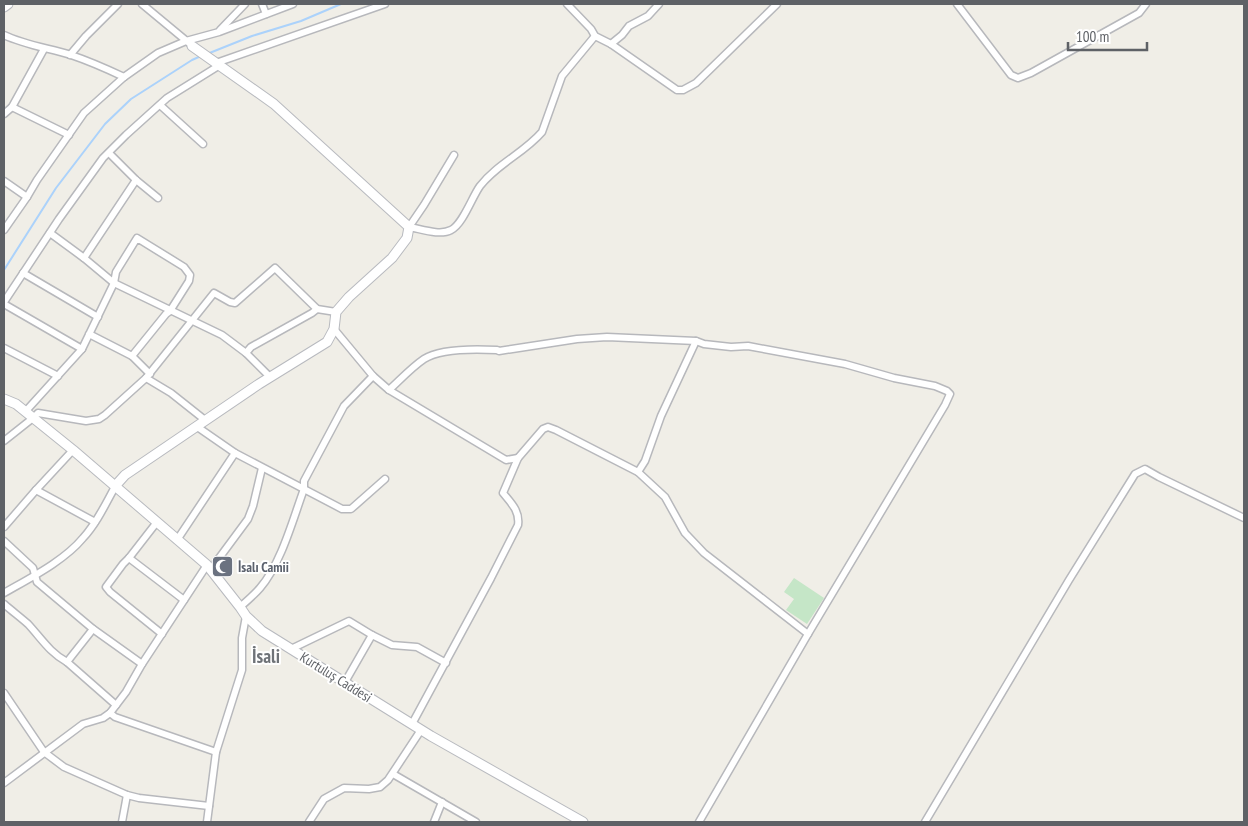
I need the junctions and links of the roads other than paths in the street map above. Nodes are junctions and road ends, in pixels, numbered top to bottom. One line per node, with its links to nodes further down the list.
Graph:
1 (8, 4): 13 (main road)
2 (118, 4): 21 (street)
3 (142, 4): 18 (street)
4 (245, 4): 15 (street)
5 (262, 4): 14 (street)
6 (293, 4): 14 (street)
7 (385, 4): 22 (street)
8 (567, 4): 17 (street)
9 (659, 4): 19 (street)
10 (777, 4): 19 (street)
11 (957, 4): 12 (street)
12 (1146, 4)
13 (4, 7)
14 (266, 14): 15 (street)
15 (219, 32): 18 (street)
16 (4, 35): 20 (street)
17 (595, 36): 19 (street); 35 (street)
18 (189, 43): 22 (main road); 23 (street)
19 (611, 44)
20 (44, 48): 21 (street); 25 (street)
21 (70, 55): 23 (street)
22 (216, 63): 24 (street); 35 (main road)
23 (124, 77): 27 (street)
24 (160, 105): 28 (street); 29 (street)
25 (12, 107): 26 (street); 27 (street)
26 (4, 114)
27 (69, 135): 33 (street)
28 (203, 144)
29 (108, 152): 31 (street); 37 (street)
30 (454, 155): 35 (street)
31 (136, 180): 34 (street); 38 (street)
32 (4, 181): 33 (street)
33 (27, 197): 36 (street)
34 (158, 198)
35 (409, 227): 44 (main road)
36 (4, 230)
37 (50, 233): 38 (street); 39 (street)
38 (84, 258): 40 (street)
39 (23, 273): 41 (street); 45 (street)
40 (114, 283): 43 (street); 43 (street); 45 (street)
41 (4, 303): 51 (street)
42 (316, 309): 44 (street); 46 (street); 52 (street)
43 (170, 310): 46 (street); 53 (street)
44 (336, 312): 47 (main road)
45 (98, 317): 48 (street)
46 (192, 321): 52 (street); 55 (street)
47 (334, 329): 56 (street); 57 (main road)
48 (89, 334): 51 (street); 53 (street)
49 (696, 341): 58 (street); 69 (street); 90 (street)
50 (4, 348): 54 (street)
51 (82, 349): 54 (street)
52 (246, 353): 57 (street)
53 (132, 356): 55 (street)
54 (58, 376): 60 (street)
55 (148, 376): 61 (street); 62 (street)
56 (374, 376): 58 (street); 72 (street)
57 (270, 377): 62 (main road)
58 (389, 390): 67 (street)
59 (4, 399): 60 (main road, Kurtuluş Caddesi)
60 (25, 412): 61 (main road, Kurtuluş Caddesi)
61 (34, 418): 64 (street); 65 (main road, Kurtuluş Caddesi)
62 (205, 420): 63 (main road)
63 (196, 426): 66 (street); 71 (main road)
64 (4, 442)
65 (74, 450): 71 (main road, Kurtuluş Caddesi); 73 (street)
66 (235, 452): 68 (street); 78 (street)
67 (518, 458): 69 (street); 94 (street)
68 (262, 468): 72 (street); 81 (street)
69 (638, 472): 90 (street)
70 (385, 479): 72 (street)
71 (116, 485): 75 (street); 76 (main road, Kurtuluş Caddesi)
72 (304, 489): 86 (street)
73 (36, 490): 75 (street); 77 (street)
74 (1244, 518): 116 (street)
75 (95, 522): 82 (street)
76 (157, 522): 78 (main road, Kurtuluş Caddesi); 80 (street)
77 (4, 527)
78 (177, 540): 81 (main road, Kurtuluş Caddesi)
79 (4, 541): 82 (street)
80 (129, 558): 84 (street); 89 (street)
81 (209, 567): 84 (street); 86 (main road, Kurtuluş Caddesi)
82 (35, 575): 83 (street); 88 (street)
83 (4, 593)
84 (184, 600): 89 (street)
85 (4, 604): 93 (street)
86 (240, 607): 87 (main road, Kurtuluş Caddesi)
87 (246, 616): 92 (main road, Kurtuluş Caddesi); 103 (street)
88 (93, 629): 93 (street); 95 (street)
89 (162, 634): 95 (street)
90 (808, 634): 115 (street)
91 (372, 635): 92 (street); 94 (street); 96 (street)
92 (291, 649): 96 (main road, Kurtuluş Caddesi)
93 (67, 662): 98 (street)
94 (446, 663): 100 (street)
95 (142, 664): 98 (street)
96 (345, 682): 100 (main road, Kurtuluş Caddesi)
97 (4, 693): 102 (street)
98 (116, 705): 99 (street)
99 (110, 713): 102 (street); 103 (street)
100 (412, 724): 101 (main road, Kurtuluş Caddesi)
101 (422, 730): 104 (street); 114 (main road, Kurtuluş Caddesi)
102 (44, 752): 105 (street); 106 (street)
103 (216, 752): 108 (street)
104 (393, 774): 107 (street); 111 (street)
105 (4, 781)
106 (127, 794): 108 (street); 109 (street)
107 (442, 802): 112 (street); 113 (street)
108 (209, 806): 110 (street)
109 (122, 822)
110 (207, 822)
111 (308, 822)
112 (434, 822)
113 (476, 822)
114 (583, 822)
115 (699, 822)
116 (925, 822)

